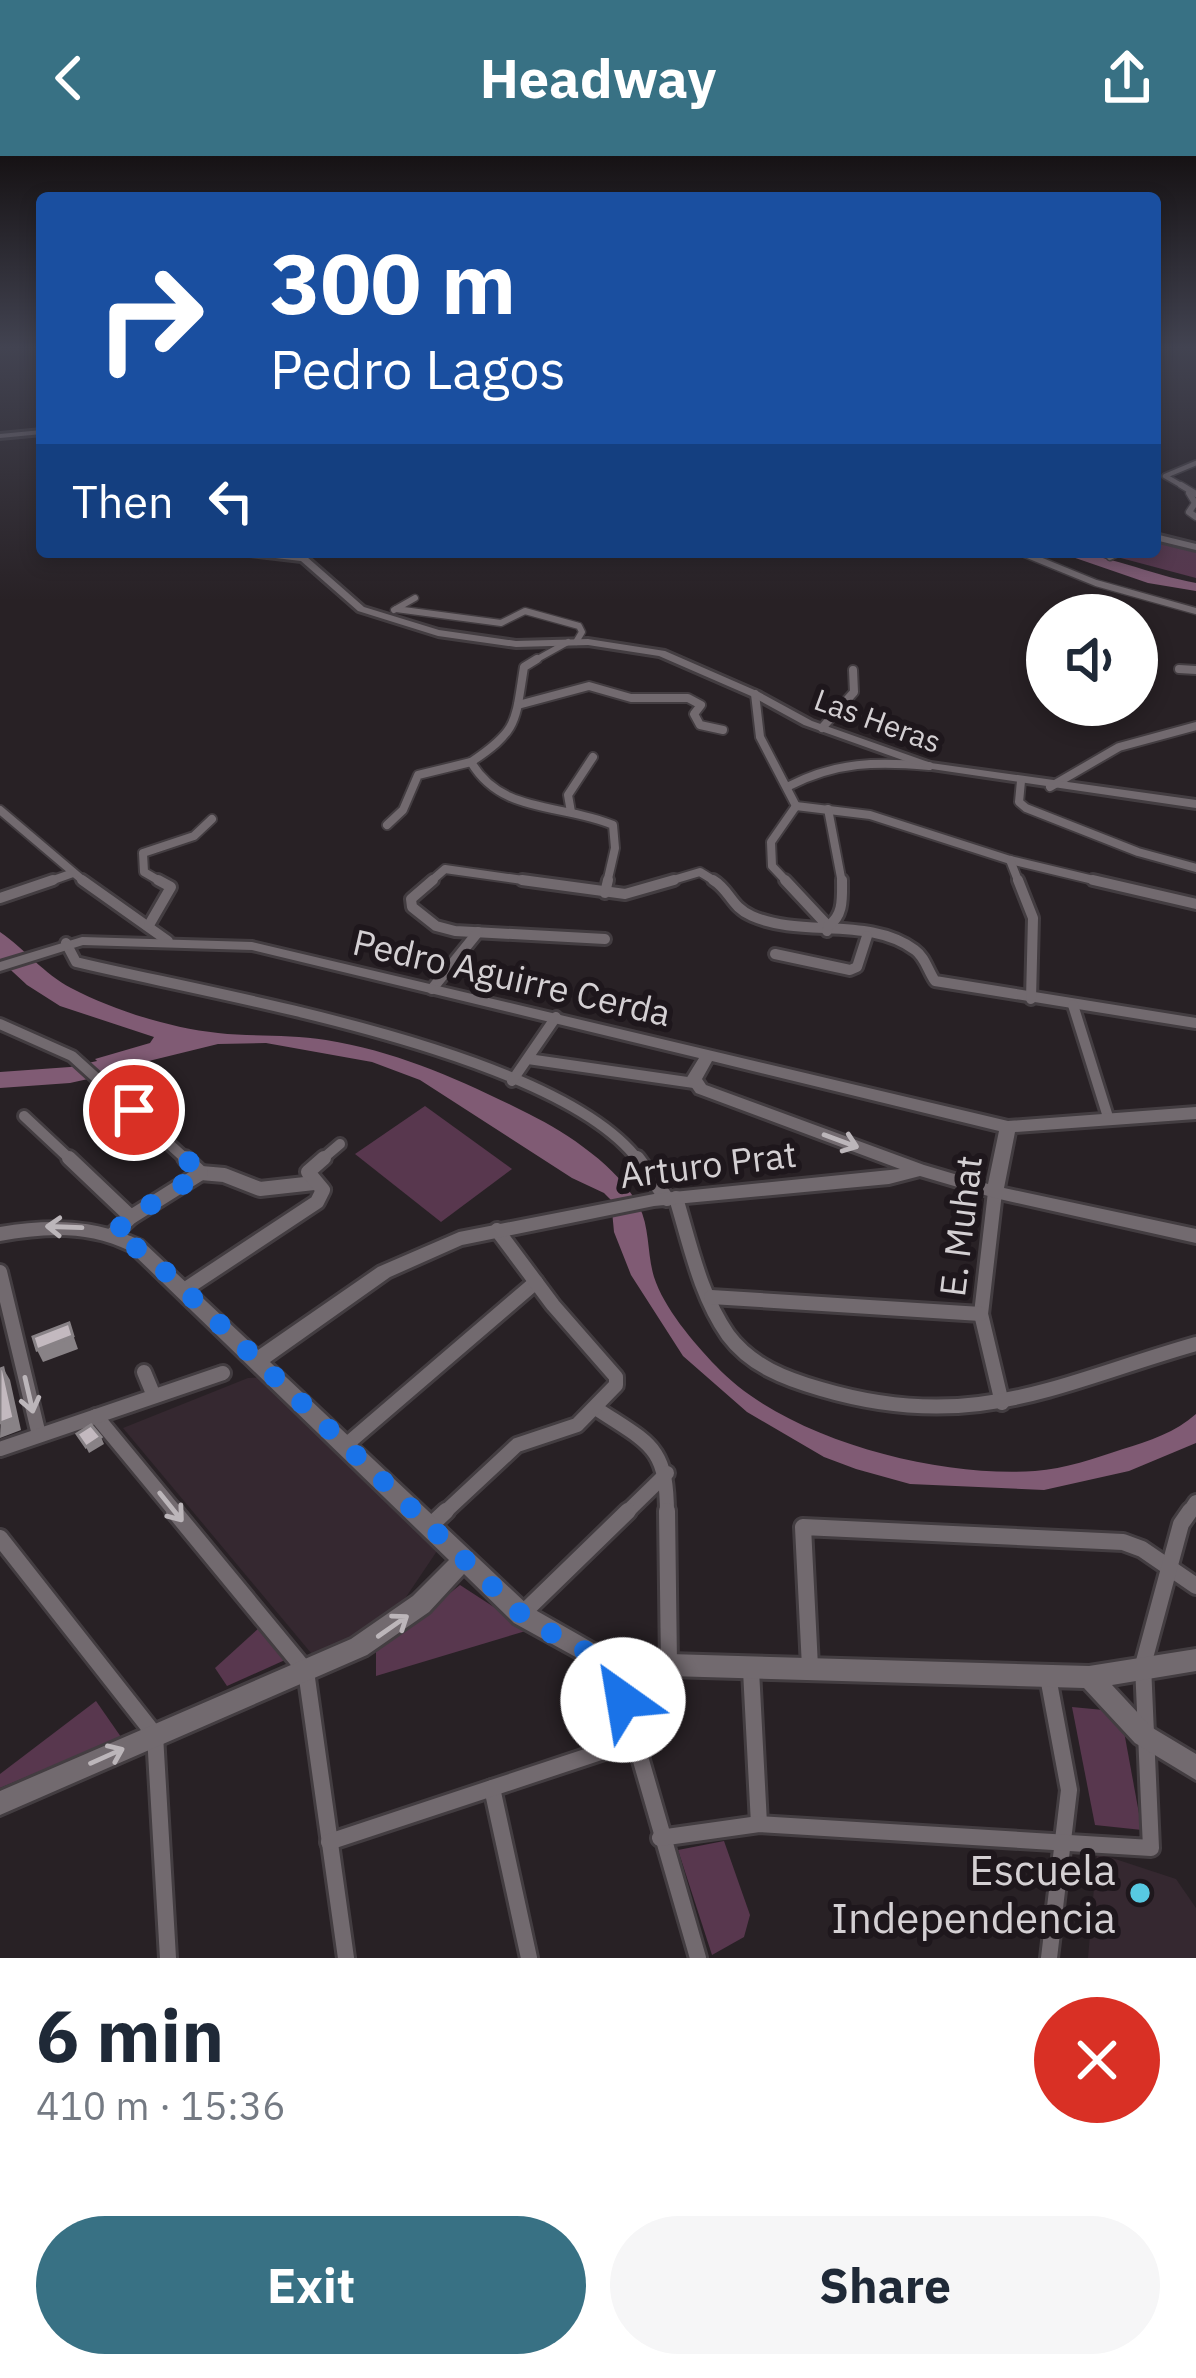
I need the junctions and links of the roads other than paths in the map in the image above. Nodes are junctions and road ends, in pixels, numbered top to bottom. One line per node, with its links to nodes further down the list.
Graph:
1 (31, 433): 2 (street)
2 (0, 436)
3 (1194, 466): 4 (street)
4 (1193, 493): 5 (street)
5 (1192, 514)
6 (1161, 538): 7 (street)
7 (1196, 547)
8 (284, 558): 13 (street)
9 (1034, 558): 12 (street)
10 (415, 598): 11 (street)
11 (396, 609): 13 (street); 14 (street)
12 (1196, 611)
13 (381, 618): 14 (street, Las Heras)
14 (567, 643): 18 (street, Las Heras); 19 (street)
15 (1179, 669): 17 (street)
16 (853, 670): 20 (street)
17 (1196, 670)
18 (755, 694): 20 (street, Las Heras); 27 (street)
19 (518, 705): 22 (street); 24 (street)
20 (822, 728): 25 (street, Las Heras)
21 (1196, 728): 28 (street)
22 (722, 730)
23 (593, 757): 33 (street)
24 (471, 762): 33 (street); 35 (street)
25 (929, 766): 26 (street, Las Heras); 27 (street)
26 (1021, 781): 28 (street, Las Heras); 37 (street)
27 (789, 786): 30 (street)
28 (1050, 787): 29 (street, Las Heras)
29 (1196, 804)
30 (796, 806): 31 (street); 43 (street)
31 (828, 809): 36 (street); 43 (street)
32 (0, 810): 38 (street)
33 (571, 812): 39 (street)
34 (212, 819): 42 (street)
35 (387, 825)
36 (1010, 860): 41 (street); 52 (street)
37 (1196, 868)
38 (73, 873): 40 (street); 42 (street)
39 (605, 893): 43 (street); 44 (street)
40 (0, 898)
41 (1196, 904)
42 (148, 925): 47 (street)
43 (827, 929): 45 (street)
44 (478, 932): 46 (street); 51 (street)
45 (867, 936): 49 (street); 52 (street)
46 (605, 939)
47 (168, 941): 48 (street, Pedro Aguirre Cerda); 51 (street, Pedro Aguirre Cerda)
48 (66, 943): 50 (street, Pedro Aguirre Cerda); 59 (street)
49 (775, 955)
50 (0, 967)
51 (433, 989): 54 (street, Pedro Aguirre Cerda)
52 (1031, 999): 53 (street)
53 (1073, 1005): 55 (street); 63 (street)
54 (556, 1018): 57 (street, Pedro Aguirre Cerda); 58 (street)
55 (1196, 1023)
56 (0, 1024): 67 (street)
57 (709, 1054): 60 (street); 64 (street, Pedro Aguirre Cerda)
58 (528, 1059): 59 (street); 60 (street)
59 (512, 1081): 70 (street)
60 (694, 1083): 66 (street, one-way to 66)
61 (1196, 1113): 63 (street, Pedro Aguirre Cerda)
62 (24, 1116): 71 (street)
63 (1108, 1118): 64 (street, Pedro Aguirre Cerda)
64 (1008, 1127): 69 (street, E. Muhat)
65 (340, 1144): 68 (street)
66 (920, 1170): 69 (street, Arturo Prat); 70 (street, Arturo Prat)
67 (201, 1173): 68 (street); 71 (street)
68 (314, 1184): 78 (street)
69 (995, 1192): 75 (street, Arturo Prat); 80 (street, E. Muhat)
70 (666, 1199): 72 (street, Arturo Prat); 79 (street)
71 (131, 1217): 74 (street)
72 (497, 1229): 77 (street); 82 (street, Arturo Prat)
73 (0, 1234): 74 (street, one-way to 73)
74 (113, 1234): 78 (street)
75 (1196, 1236)
76 (0, 1272): 89 (street, one-way to 89)
77 (536, 1282): 87 (street); 90 (street)
78 (184, 1290): 82 (street)
79 (711, 1297): 80 (street); 86 (street)
80 (981, 1314): 86 (street, E. Muhat)
81 (1196, 1344): 86 (street)
82 (257, 1361): 90 (street)
83 (145, 1372): 85 (street)
84 (224, 1372): 85 (street)
85 (154, 1396): 88 (street)
86 (1003, 1403)
87 (597, 1409): 92 (street); 94 (street)
88 (96, 1416): 89 (street); 106 (street, one-way to 106)
89 (39, 1435): 91 (street)
90 (346, 1445): 94 (street)
91 (0, 1449)
92 (667, 1473): 99 (street); 102 (street)
93 (1196, 1502): 97 (street)
94 (431, 1525): 96 (street)
95 (0, 1538): 109 (street)
96 (464, 1559): 99 (street); 106 (street, one-way to 96)
97 (1168, 1568): 98 (street); 103 (street); 105 (street)
98 (1196, 1586)
99 (522, 1615): 100 (street)
100 (612, 1660): 102 (street); 111 (street)
101 (1196, 1660): 103 (street)
102 (669, 1665): 104 (street)
103 (1143, 1665): 108 (street); 110 (street)
104 (751, 1666): 105 (street); 115 (street)
105 (809, 1667): 107 (street)
106 (306, 1670): 109 (street); 117 (street)
107 (1048, 1675): 108 (street); 118 (street)
108 (1089, 1677): 110 (street)
109 (155, 1735): 114 (street, one-way to 109); 119 (street)
110 (1143, 1735): 112 (street); 118 (street)
111 (634, 1741): 113 (street); 116 (street)
112 (1196, 1768)
113 (492, 1788): 117 (street); 121 (street)
114 (0, 1803)
115 (759, 1824): 116 (street); 118 (street)
116 (661, 1838): 122 (street)
117 (329, 1841): 120 (street)
118 (1066, 1844): 123 (street)
119 (168, 1958)
120 (346, 1958)
121 (529, 1958)
122 (698, 1958)
123 (1049, 1958)

